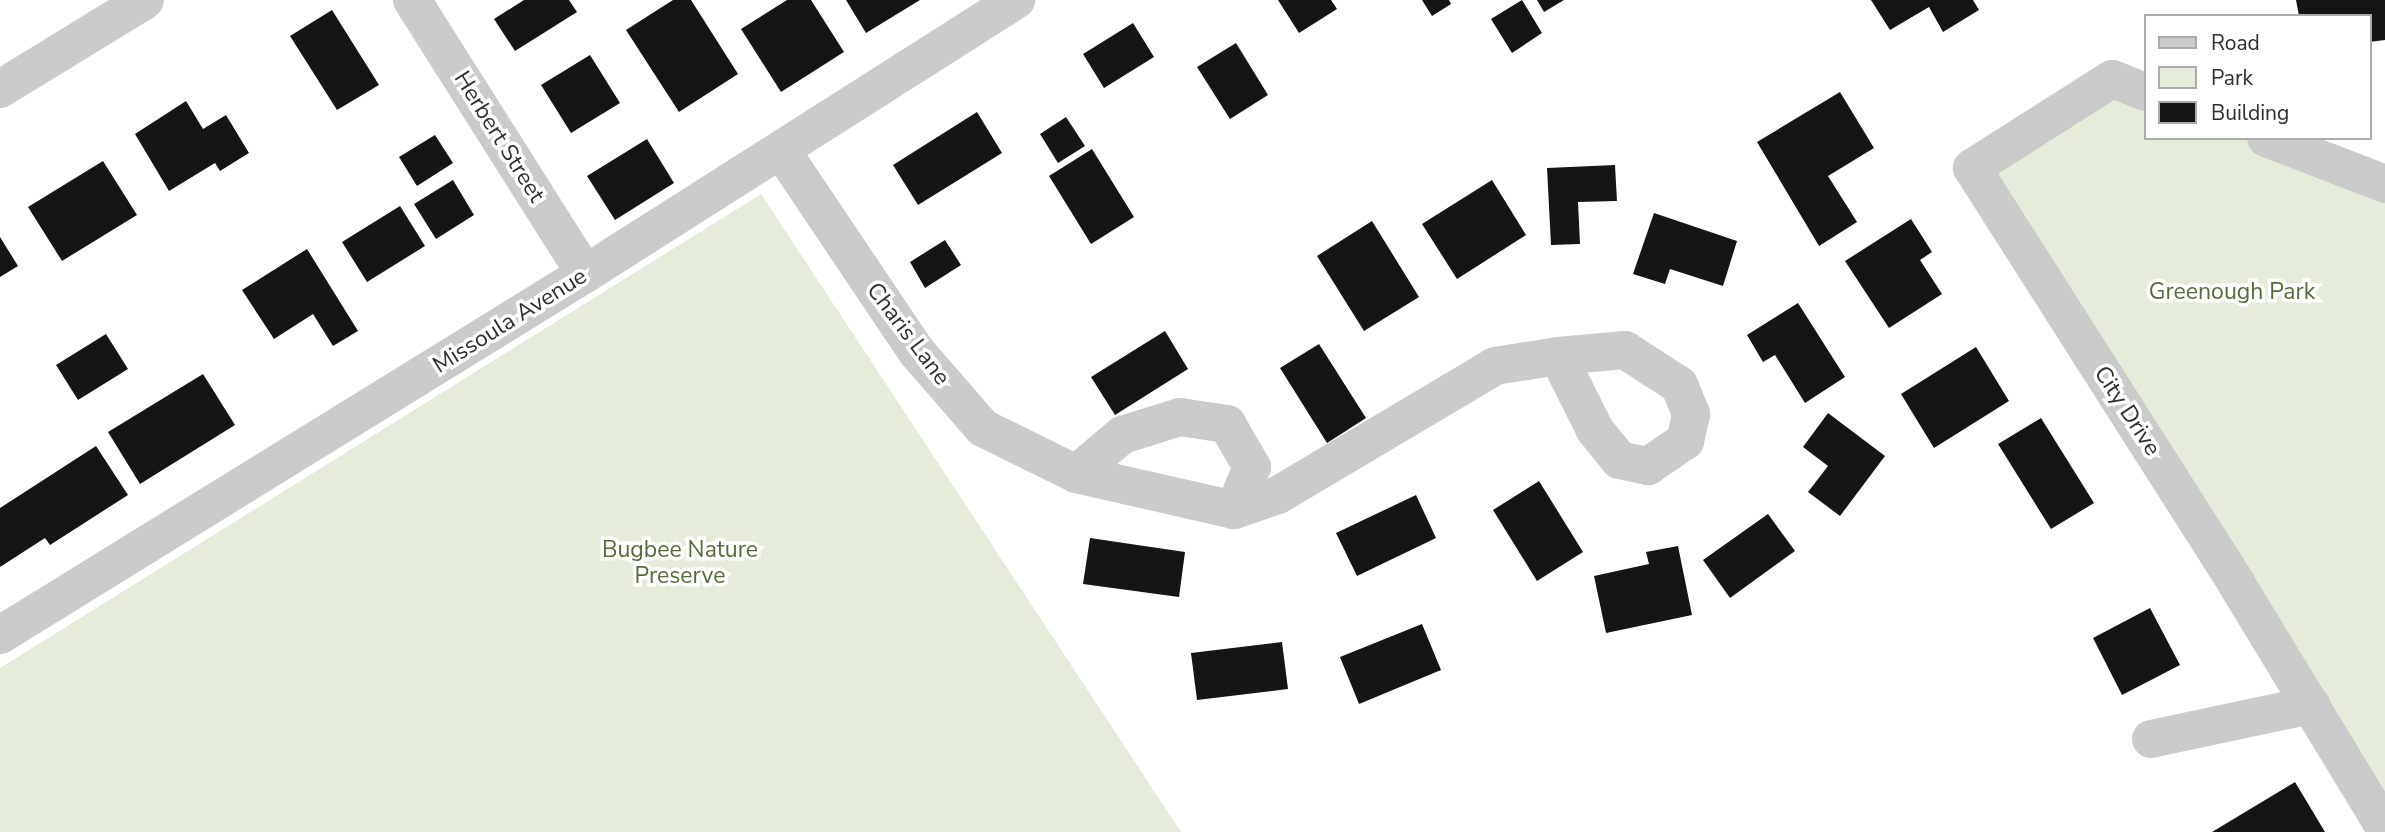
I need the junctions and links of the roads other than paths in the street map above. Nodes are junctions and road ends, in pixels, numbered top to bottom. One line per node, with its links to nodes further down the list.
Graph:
1 (145, 0): 4 (street)
2 (412, 0): 9 (street, Herbert Street)
3 (1016, 0): 7 (street, Missoula Avenue)
4 (0, 89)
5 (2144, 92): 14 (street, City Drive)
6 (2271, 140): 8 (street)
7 (781, 150): 9 (street, Missoula Avenue); 11 (street, Charis Lane)
8 (2385, 184)
9 (585, 274): 13 (street, Missoula Avenue)
10 (1558, 356): 12 (street)
11 (1076, 474): 12 (street, Charis Lane); 12 (street)
12 (1234, 510)
13 (0, 635)
14 (2311, 705): 15 (street); 16 (street, City Drive)
15 (2151, 739)
16 (2385, 828)

